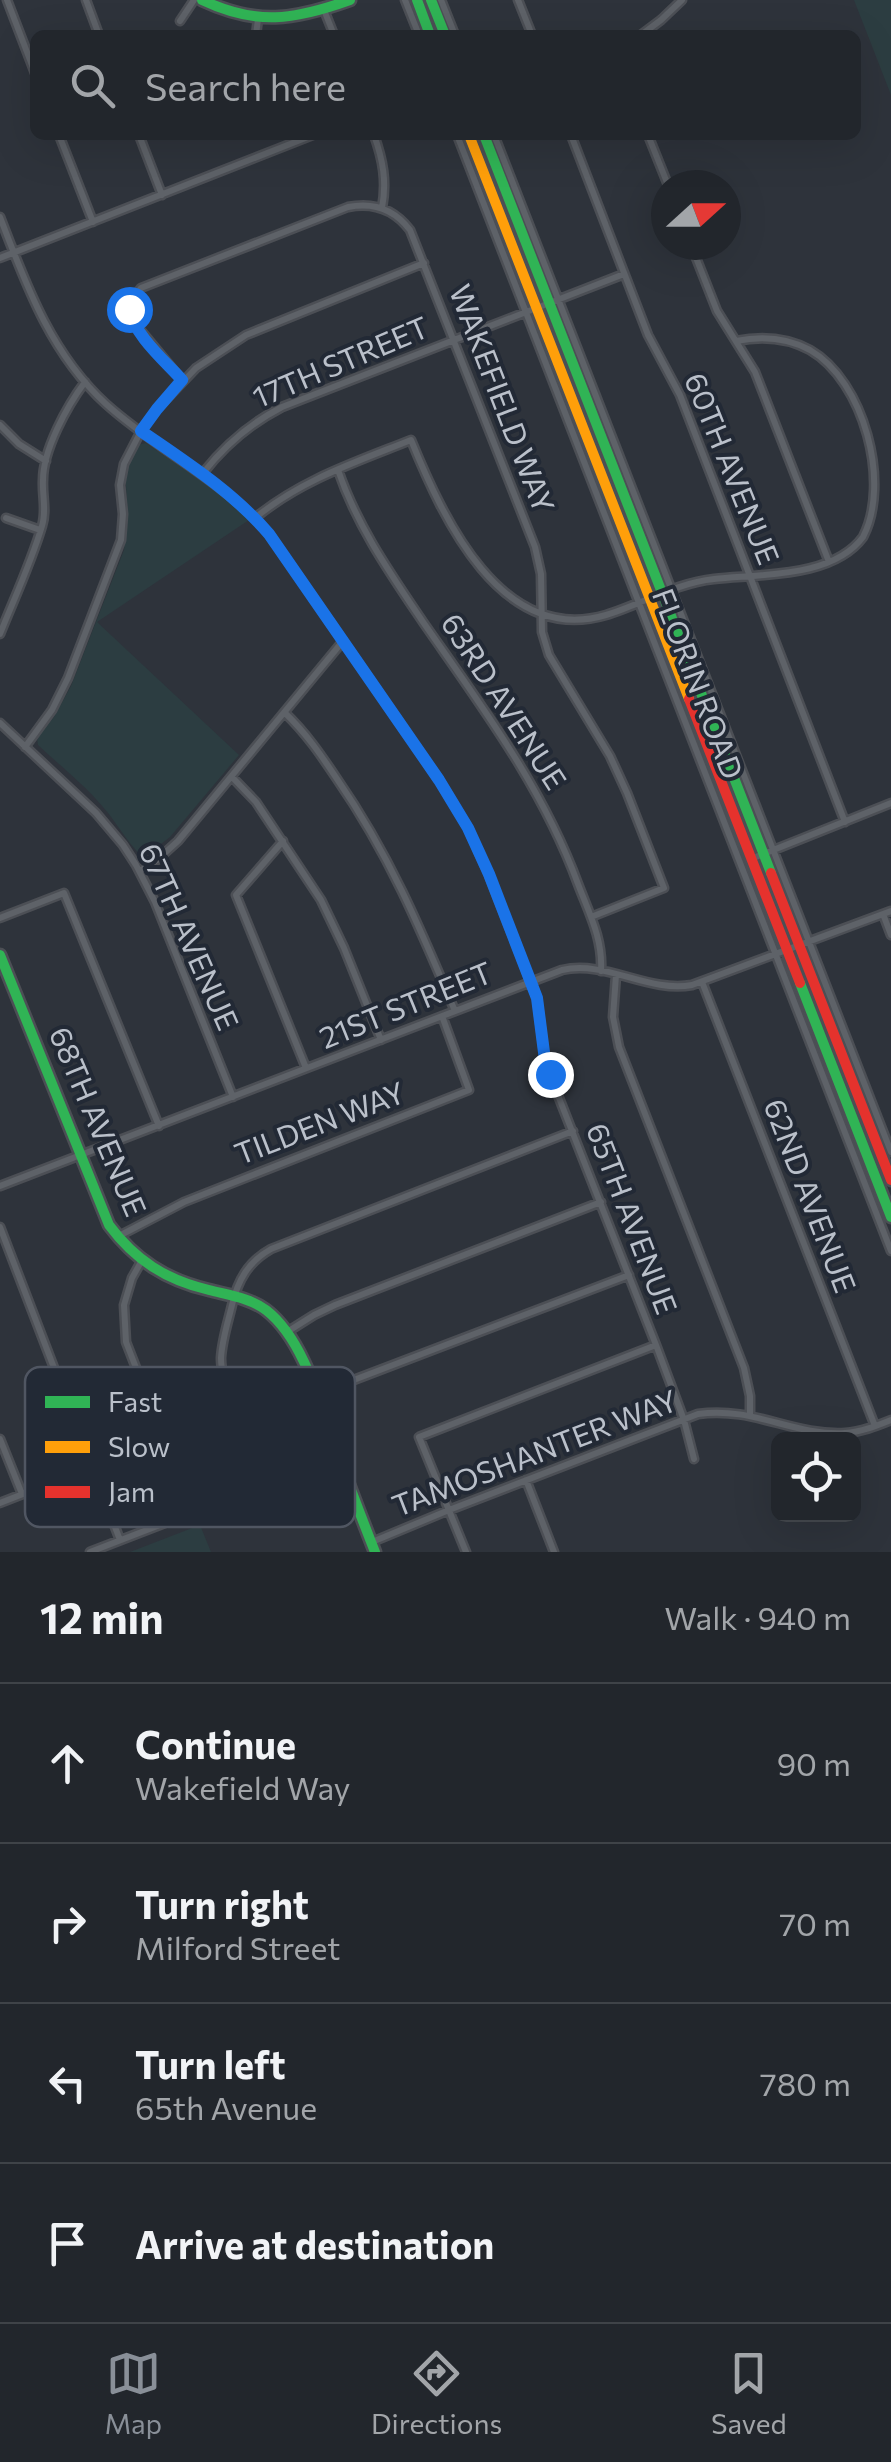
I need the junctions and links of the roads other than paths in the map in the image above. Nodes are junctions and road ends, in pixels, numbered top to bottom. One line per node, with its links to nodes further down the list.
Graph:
1 (7, 0): 24 (street)
2 (86, 0): 15 (street)
3 (194, 0): 14 (street)
4 (202, 0): 13 (main road)
5 (350, 0): 12 (main road)
6 (405, 0): 18 (street)
7 (417, 0): 19 (main road)
8 (431, 0): 20 (main road)
9 (442, 0): 21 (street)
10 (518, 0): 22 (street)
11 (682, 0): 23 (street)
12 (324, 10): 13 (main road); 17 (street)
13 (258, 19): 16 (street)
14 (180, 21)
15 (98, 30)
16 (257, 30)
17 (332, 30)
18 (417, 30)
19 (428, 30)
20 (443, 30)
21 (453, 30)
22 (530, 30)
23 (648, 30)
24 (30, 60)
25 (61, 140): 39 (street)
26 (141, 140): 36 (street)
27 (300, 140): 36 (street)
28 (376, 140): 37 (street)
29 (459, 140): 46 (street, FLORIN ROAD)
30 (471, 140): 46 (main road, FLORIN ROAD)
31 (486, 140): 45 (main road, FLORIN ROAD)
32 (496, 140): 45 (street, FLORIN ROAD)
33 (573, 140): 44 (street, 60TH AVENUE)
34 (650, 140): 35 (street)
35 (662, 170)
36 (162, 195): 39 (street)
37 (382, 208): 43 (street, WAKEFIELD WAY); 49 (street)
38 (0, 217): 40 (street, 65TH AVENUE)
39 (93, 222): 40 (street)
40 (14, 252): 41 (street); 50 (street, 65TH AVENUE)
41 (0, 258)
42 (698, 260): 48 (street)
43 (424, 263): 47 (street, WAKEFIELD WAY); 49 (street)
44 (624, 274): 45 (street, 17TH STREET); 60 (street, 60TH AVENUE)
45 (554, 301): 46 (street, 17TH STREET); 61 (main road, FLORIN ROAD)
46 (531, 310): 47 (street, 17TH STREET); 62 (main road, FLORIN ROAD)
47 (454, 340): 55 (street, 17TH STREET); 63 (street, WAKEFIELD WAY)
48 (736, 342): 59 (street); 59 (street)
49 (182, 380): 52 (street)
50 (85, 382): 52 (street, 65TH AVENUE); 53 (street)
51 (0, 424): 53 (street)
52 (141, 431): 55 (street, 65TH AVENUE); 68 (street)
53 (46, 460): 58 (street)
54 (338, 470): 57 (street); 63 (street); 77 (street, 63RD AVENUE)
55 (203, 474): 57 (street, 65TH AVENUE)
56 (6, 518): 58 (street)
57 (255, 518): 65 (street, 65TH AVENUE)
58 (40, 530): 64 (street)
59 (830, 562): 60 (street)
60 (750, 576): 61 (street); 71 (street, 60TH AVENUE)
61 (667, 591): 62 (street); 73 (main road, FLORIN ROAD)
62 (644, 600): 63 (street); 74 (main road, FLORIN ROAD); 81 (street, FLORIN ROAD)
63 (542, 615): 77 (street, WAKEFIELD WAY)
64 (0, 634)
65 (343, 641): 66 (street); 85 (street, 65TH AVENUE)
66 (286, 712): 69 (street); 87 (street)
67 (0, 723): 68 (street, 67TH AVENUE)
68 (25, 747): 75 (street, 67TH AVENUE)
69 (232, 777): 72 (street); 75 (street)
70 (891, 804): 71 (street)
71 (845, 822): 73 (street)
72 (283, 841): 89 (street); 90 (street)
73 (769, 852): 74 (street); 80 (main road, FLORIN ROAD)
74 (751, 859): 81 (main road, FLORIN ROAD)
75 (140, 872): 91 (street, 67TH AVENUE)
76 (887, 912): 79 (street); 80 (street, 21ST STREET)
77 (591, 917): 83 (street, 63RD AVENUE)
78 (0, 918): 92 (street)
79 (891, 934)
80 (805, 944): 81 (street, 21ST STREET); 94 (street, FLORIN ROAD); 96 (main road, FLORIN ROAD)
81 (782, 953): 86 (street, 21ST STREET); 99 (main road, FLORIN ROAD); 102 (street, FLORIN ROAD)
82 (0, 955): 95 (main road, 68TH AVENUE)
83 (601, 971): 84 (street, 21ST STREET); 85 (street, 21ST STREET)
84 (616, 974): 86 (street, 21ST STREET); 113 (street)
85 (531, 980): 87 (street, 21ST STREET); 93 (street, 65TH AVENUE)
86 (702, 982): 116 (street, 62ND AVENUE)
87 (455, 1012): 88 (street, 21ST STREET)
88 (442, 1016): 89 (street, 21ST STREET); 101 (street, TILDEN WAY)
89 (382, 1040): 90 (street, 21ST STREET)
90 (306, 1069): 91 (street, 21ST STREET)
91 (233, 1097): 92 (street, 21ST STREET)
92 (159, 1126): 95 (street, 21ST STREET)
93 (573, 1131): 98 (street, 65TH AVENUE); 105 (street)
94 (891, 1152)
95 (82, 1156): 97 (street, 21ST STREET); 101 (main road, 68TH AVENUE)
96 (891, 1180)
97 (0, 1186)
98 (601, 1202): 104 (street, 65TH AVENUE); 106 (street)
99 (891, 1217)
100 (0, 1227): 108 (street)
101 (118, 1237): 103 (main road, 68TH AVENUE)
102 (891, 1250)
103 (141, 1262): 105 (main road, 68TH AVENUE); 109 (street)
104 (629, 1274): 107 (street, 65TH AVENUE); 112 (street)
105 (234, 1296): 106 (main road, 68TH AVENUE); 110 (street)
106 (288, 1332): 111 (main road, 68TH AVENUE)
107 (656, 1344): 114 (street, 65TH AVENUE); 124 (street)
108 (54, 1367)
109 (136, 1367)
110 (222, 1367)
111 (303, 1367)
112 (355, 1379)
113 (750, 1414): 114 (street, TAMOSHANTER WAY); 116 (street, TAMOSHANTER WAY)
114 (684, 1420): 118 (street, 65TH AVENUE); 119 (street, TAMOSHANTER WAY)
115 (891, 1420): 116 (street, TAMOSHANTER WAY)
116 (875, 1426)
117 (0, 1438): 121 (street)
118 (694, 1460)
119 (526, 1480): 124 (street, TAMOSHANTER WAY); 131 (street)
120 (25, 1493): 121 (street)
121 (22, 1494): 123 (street)
122 (355, 1500): 128 (main road, 68TH AVENUE)
123 (0, 1503)
124 (449, 1510): 128 (street, TAMOSHANTER WAY); 130 (street)
125 (115, 1527): 127 (street)
126 (153, 1527): 127 (street)
127 (120, 1540): 129 (street)
128 (373, 1547)
129 (90, 1552)
130 (466, 1552)
131 (554, 1552)

